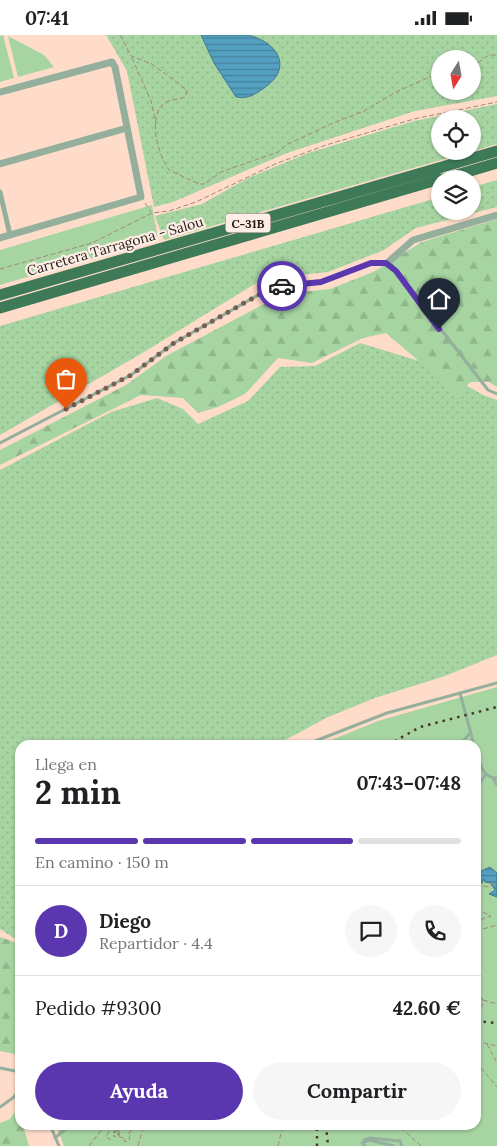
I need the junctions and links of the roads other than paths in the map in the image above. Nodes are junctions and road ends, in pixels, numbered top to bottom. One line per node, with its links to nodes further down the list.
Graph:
1 (0, 92): 2 (street)
2 (127, 128): 4 (street); 10 (street)
3 (497, 151): 13 (highway, Carretera Tarragona - Salou / C-31B)
4 (0, 163)
5 (497, 163): 6 (highway, Carretera Tarragona - Salou / C-31B)
6 (472, 170)
7 (431, 182): 14 (highway, Carretera Tarragona - Salou / C-31B)
8 (0, 192): 10 (street)
9 (497, 215): 12 (street)
10 (10, 235): 11 (street)
11 (0, 238)
12 (386, 263): 15 (lane); 16 (lane)
13 (0, 295)
14 (0, 308)
15 (497, 394)
16 (0, 443)
17 (497, 683): 18 (lane)
18 (460, 693): 19 (lane); 20 (lane)
19 (470, 732): 21 (lane); 22 (lane)
20 (318, 740)
21 (464, 740)
22 (472, 740)
23 (481, 768): 24 (lane)
24 (486, 774): 25 (lane); 26 (lane)
25 (495, 778): 27 (lane)
26 (481, 781)
27 (497, 785)
28 (0, 1068): 29 (lane)
29 (15, 1071)
30 (15, 1095): 31 (lane)
31 (0, 1107)
32 (52, 1130): 34 (lane)
33 (64, 1130): 34 (lane)
34 (55, 1138): 37 (lane)
35 (363, 1144): 36 (lane); 39 (lane)
36 (383, 1144): 38 (lane)
37 (59, 1146)
38 (394, 1146)
39 (402, 1146)

